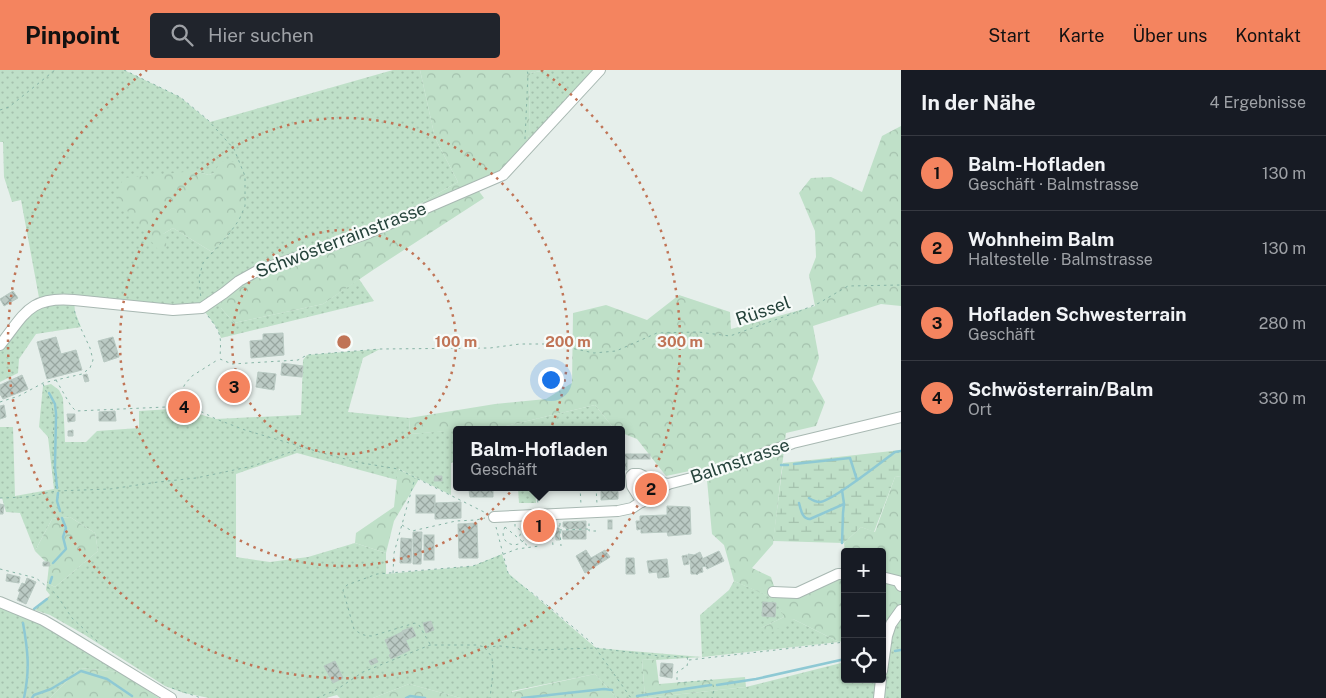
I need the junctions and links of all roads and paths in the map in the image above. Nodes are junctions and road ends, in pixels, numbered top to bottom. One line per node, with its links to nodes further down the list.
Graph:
1 (55, 70): 5 (path)
2 (124, 70): 9 (path)
3 (527, 70): 6 (path)
4 (600, 70): 6 (street, Schwösterrainstrasse)
5 (0, 110)
6 (524, 152): 9 (street, Schwösterrainstrasse)
7 (901, 285): 11 (path, Rüssel)
8 (74, 300): 9 (street, Schwösterrainstrasse); 10 (street, Schwösterrainstrasse); 12 (path)
9 (202, 308): 11 (path)
10 (0, 344)
11 (220, 359): 15 (path)
12 (56, 380): 13 (path); 15 (path)
13 (42, 383): 14 (path); 20 (path)
14 (0, 402)
15 (177, 402): 17 (path)
16 (901, 416): 19 (street, Balmstrasse)
17 (303, 447): 18 (path); 20 (path)
18 (416, 478): 30 (path); 31 (path)
19 (668, 484): 25 (street, Balmstrasse); 25 (street)
20 (56, 491): 24 (path)
21 (537, 491): 28 (path)
22 (581, 491): 26 (path)
23 (595, 491): 26 (path)
24 (0, 498)
25 (642, 502): 26 (street, Balmstrasse)
26 (589, 511): 27 (street, Balmstrasse); 35 (path)
27 (566, 514): 29 (street, Balmstrasse); 33 (path)
28 (538, 515): 29 (street, Balmstrasse); 30 (street, Balmstrasse)
29 (551, 515): 32 (path)
30 (497, 517): 31 (path); 34 (path); 44 (path)
31 (401, 524): 46 (path)
32 (552, 526): 33 (path); 41 (path)
33 (560, 526): 36 (path)
34 (505, 527): 38 (path); 39 (path)
35 (589, 529): 36 (path); 37 (path)
36 (560, 530): 42 (path)
37 (599, 531)
38 (519, 539): 39 (path); 39 (path)
39 (522, 542): 43 (path)
40 (539, 546): 43 (path)
41 (553, 546)
42 (561, 546)
43 (530, 547): 44 (path)
44 (502, 554): 46 (path); 58 (path)
45 (0, 569): 53 (path)
46 (393, 573): 56 (path)
47 (841, 574): 50 (street)
48 (886, 578): 49 (street)
49 (901, 586)
50 (773, 592)
51 (0, 602): 61 (street)
52 (901, 610): 55 (street)
53 (93, 637)
54 (841, 642): 59 (path)
55 (886, 643)
56 (430, 645): 57 (path); 63 (path)
57 (485, 647): 58 (path); 64 (path)
58 (596, 648): 59 (path); 65 (path)
59 (688, 660): 66 (path)
60 (881, 683): 67 (street)
61 (168, 695): 62 (path)
62 (201, 698)
63 (317, 698)
64 (490, 698)
65 (631, 698)
66 (712, 698)
67 (879, 698)

